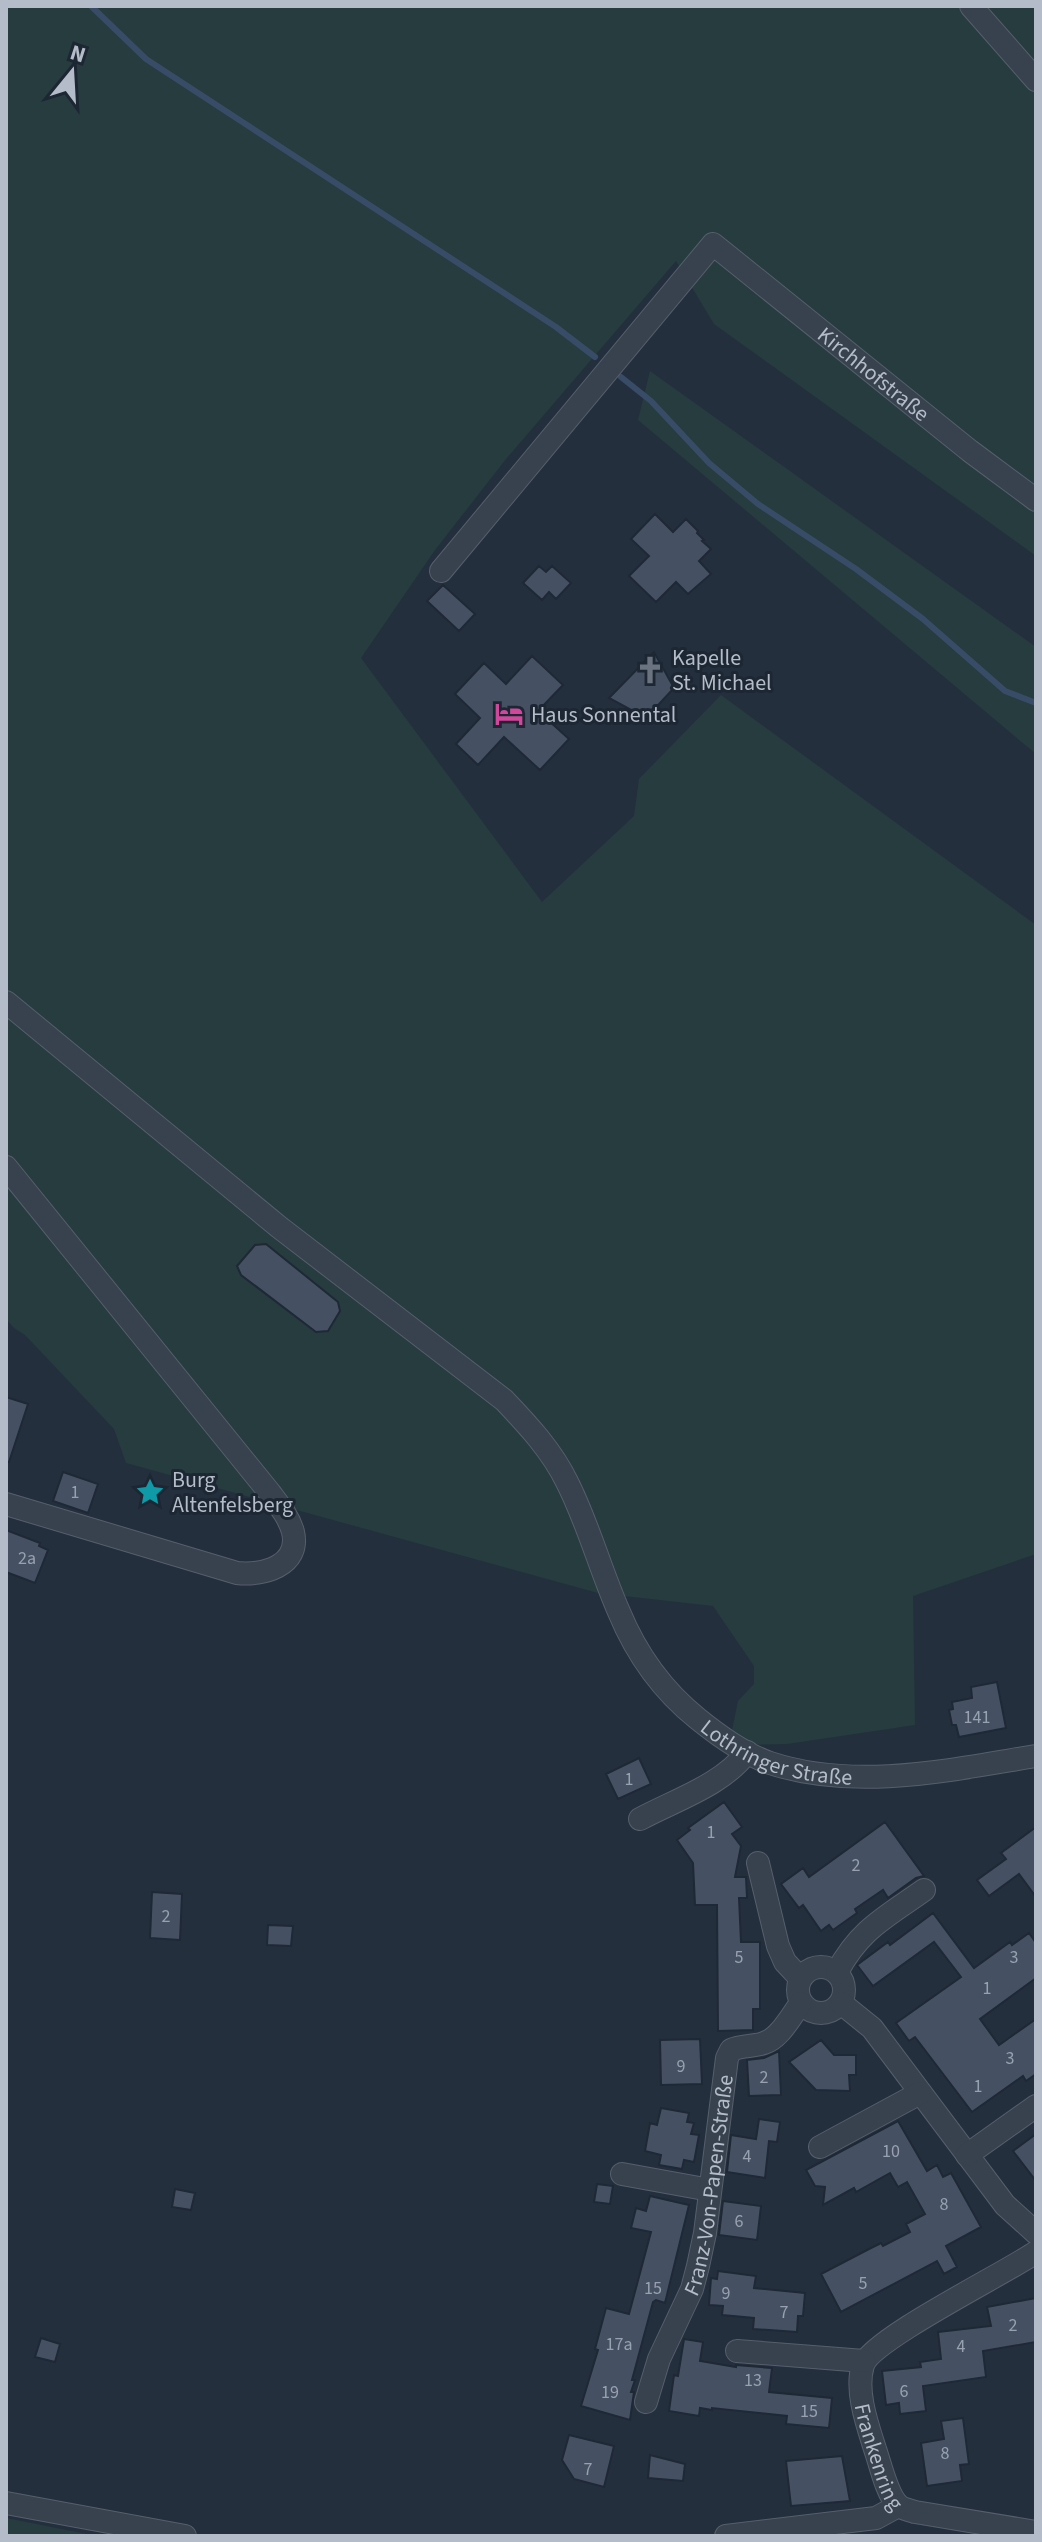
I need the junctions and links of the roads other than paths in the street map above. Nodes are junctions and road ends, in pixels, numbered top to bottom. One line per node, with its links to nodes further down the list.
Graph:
1 (971, 6): 2 (street)
2 (1036, 80)
3 (1036, 500): 4 (street, Kirchhofstraße)
4 (441, 571)
5 (6, 1002): 8 (street, Lothringer Straße)
6 (6, 1167): 7 (street)
7 (6, 1504)
8 (747, 1752): 9 (street, Lothringer Straße); 10 (street)
9 (1036, 1756)
10 (640, 1819)
11 (758, 1863): 14 (street)
12 (924, 1890): 13 (street)
13 (837, 1972): 14 (street); 16 (street)
14 (800, 1978): 15 (street)
15 (801, 2003): 16 (street); 22 (street, Franz-Von-Papen-Straße)
16 (841, 2003): 17 (street)
17 (920, 2093): 19 (street); 20 (street)
18 (1036, 2106): 20 (street)
19 (820, 2147)
20 (967, 2155): 23 (street)
21 (622, 2174): 22 (street)
22 (710, 2190): 27 (street, Franz-Von-Papen-Straße)
23 (1036, 2233)
24 (1036, 2252): 26 (street)
25 (737, 2351): 26 (street)
26 (864, 2361): 29 (street, Frankenring)
27 (646, 2402)
28 (6, 2503): 31 (street)
29 (898, 2506): 30 (street, Frankenring); 32 (street)
30 (1036, 2532)
31 (185, 2536)
32 (726, 2536)

